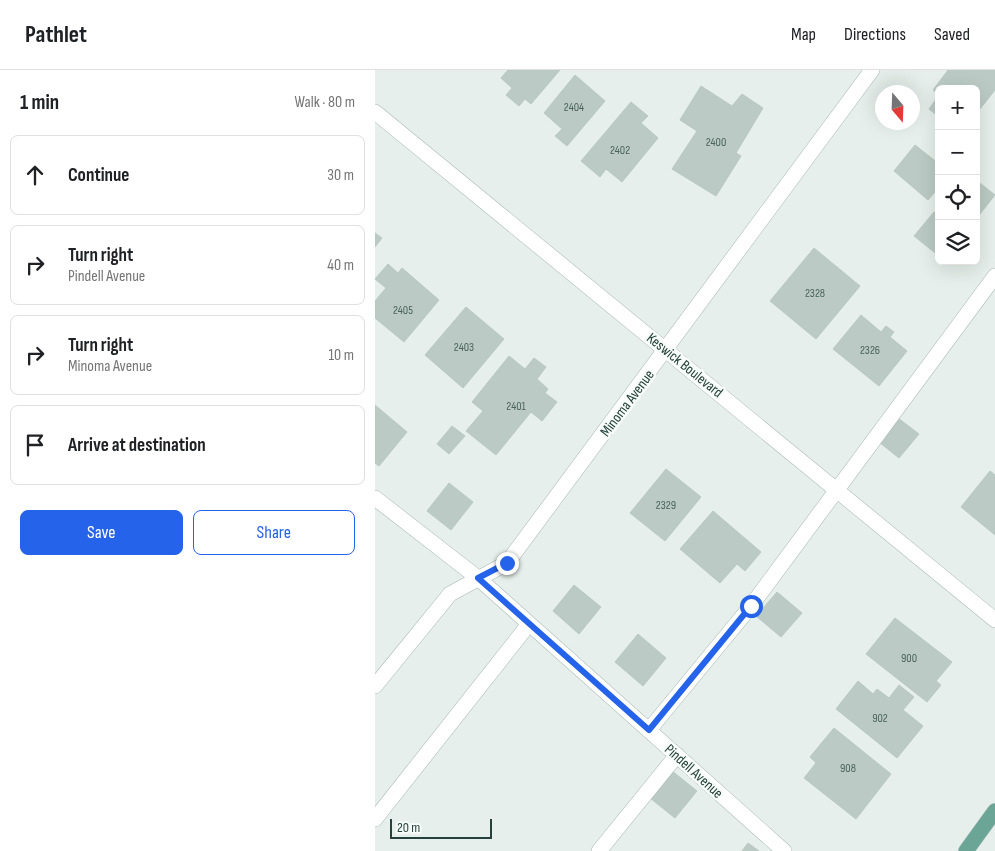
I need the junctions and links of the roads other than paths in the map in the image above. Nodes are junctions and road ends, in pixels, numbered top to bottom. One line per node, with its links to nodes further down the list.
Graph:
1 (873, 70): 4 (street, Minoma Avenue)
2 (375, 112): 4 (street, Keswick Boulevard)
3 (995, 276): 5 (street)
4 (666, 350): 5 (street, Keswick Boulevard); 7 (street, Minoma Avenue)
5 (835, 489): 8 (street, Keswick Boulevard); 11 (street)
6 (375, 498): 7 (street, Pindell Avenue)
7 (478, 578): 9 (street, Pindell Avenue); 10 (street, Minoma Avenue)
8 (995, 620)
9 (529, 624): 11 (street, Pindell Avenue); 14 (street)
10 (375, 686)
11 (649, 730): 12 (street, Pindell Avenue)
12 (677, 755): 15 (street); 16 (street, Pindell Avenue)
13 (995, 812): 17 (main road)
14 (375, 819)
15 (599, 851)
16 (784, 851)
17 (966, 851)

